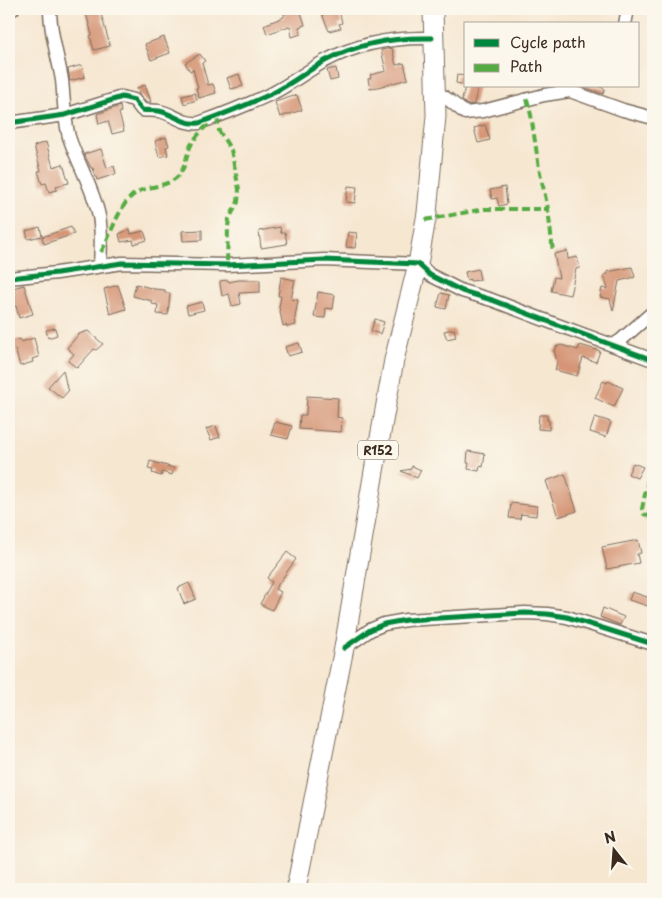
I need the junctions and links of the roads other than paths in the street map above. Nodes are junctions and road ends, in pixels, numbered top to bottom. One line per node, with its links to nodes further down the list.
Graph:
1 (13, 9): 5 (street)
2 (50, 9): 9 (street)
3 (433, 9): 7 (main road, R152)
4 (628, 9): 6 (street)
5 (9, 10)
6 (625, 22)
7 (432, 38): 8 (main road, R152); 9 (street)
8 (435, 92): 10 (street); 12 (main road, R152)
9 (65, 115): 11 (street); 13 (street)
10 (653, 118)
11 (9, 123)
12 (418, 264): 13 (street); 16 (street); 19 (main road, R152)
13 (100, 265): 14 (street)
14 (9, 278)
15 (653, 312): 16 (street)
16 (613, 345): 17 (street)
17 (653, 360)
18 (653, 644): 19 (street)
19 (344, 648): 20 (main road, R152)
20 (296, 889)

